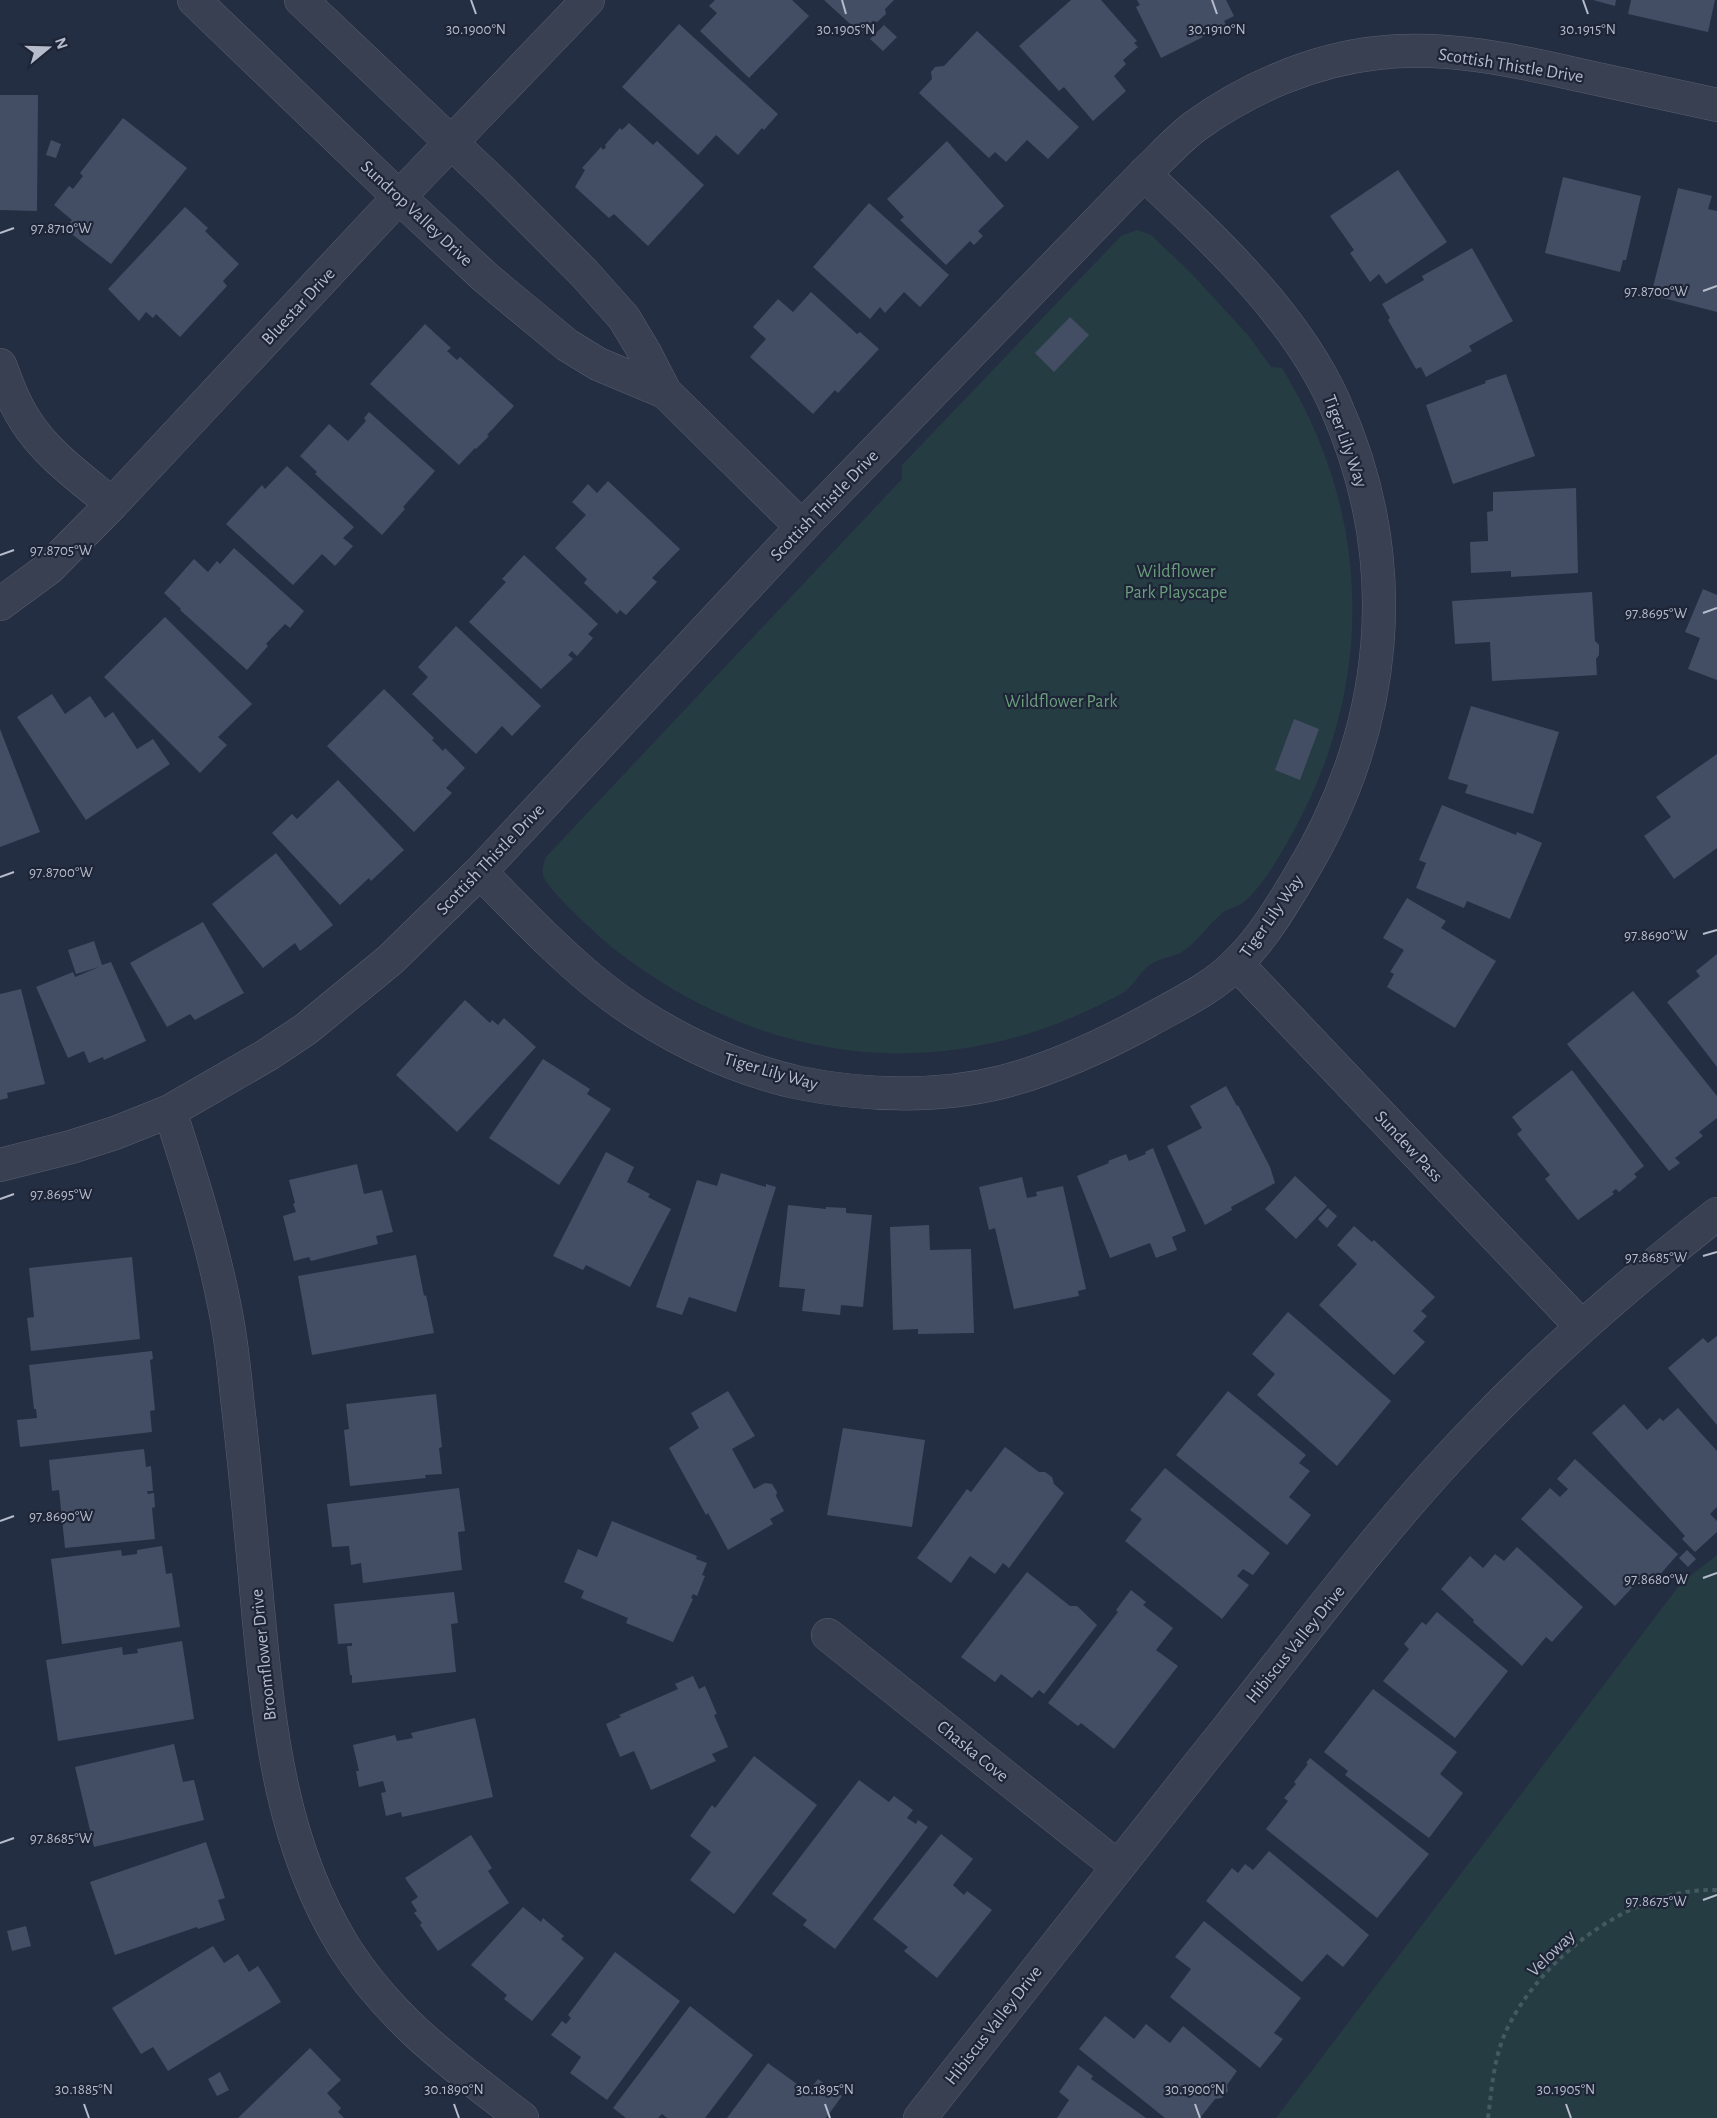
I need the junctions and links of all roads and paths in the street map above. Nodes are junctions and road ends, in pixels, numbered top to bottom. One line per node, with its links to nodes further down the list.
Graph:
1 (194, 0): 7 (street, Sundrop Valley Drive)
2 (301, 0): 5 (street, Sundrop Valley Drive)
3 (588, 0): 5 (street, Bluestar Drive)
4 (1717, 105): 6 (street, Scottish Thistle Drive)
5 (452, 143): 7 (street, Bluestar Drive); 9 (street, Sundrop Valley Drive)
6 (1144, 174): 11 (street, Scottish Thistle Drive); 14 (street, Tiger Lily Way)
7 (399, 197): 9 (street, Sundrop Valley Drive); 10 (street, Bluestar Drive)
8 (0, 365): 10 (street)
9 (665, 392): 11 (street, Sundrop Valley Drive)
10 (112, 504): 12 (street, Bluestar Drive)
11 (802, 527): 13 (street, Scottish Thistle Drive)
12 (0, 604)
13 (480, 872): 14 (street, Tiger Lily Way); 15 (street, Scottish Thistle Drive)
14 (1237, 964): 18 (street, Sundew Pass)
15 (170, 1111): 16 (street, Scottish Thistle Drive); 22 (street, Broomflower Drive)
16 (0, 1165)
17 (1717, 1214): 18 (street, Hibiscus Valley Drive)
18 (1582, 1327): 20 (street, Hibiscus Valley Drive)
19 (828, 1635): 20 (street, Chaska Cove)
20 (1118, 1867): 23 (street, Hibiscus Valley Drive)
21 (1717, 1890): 24 (path, Veloway)
22 (522, 2118)
23 (920, 2118)
24 (1488, 2118)

